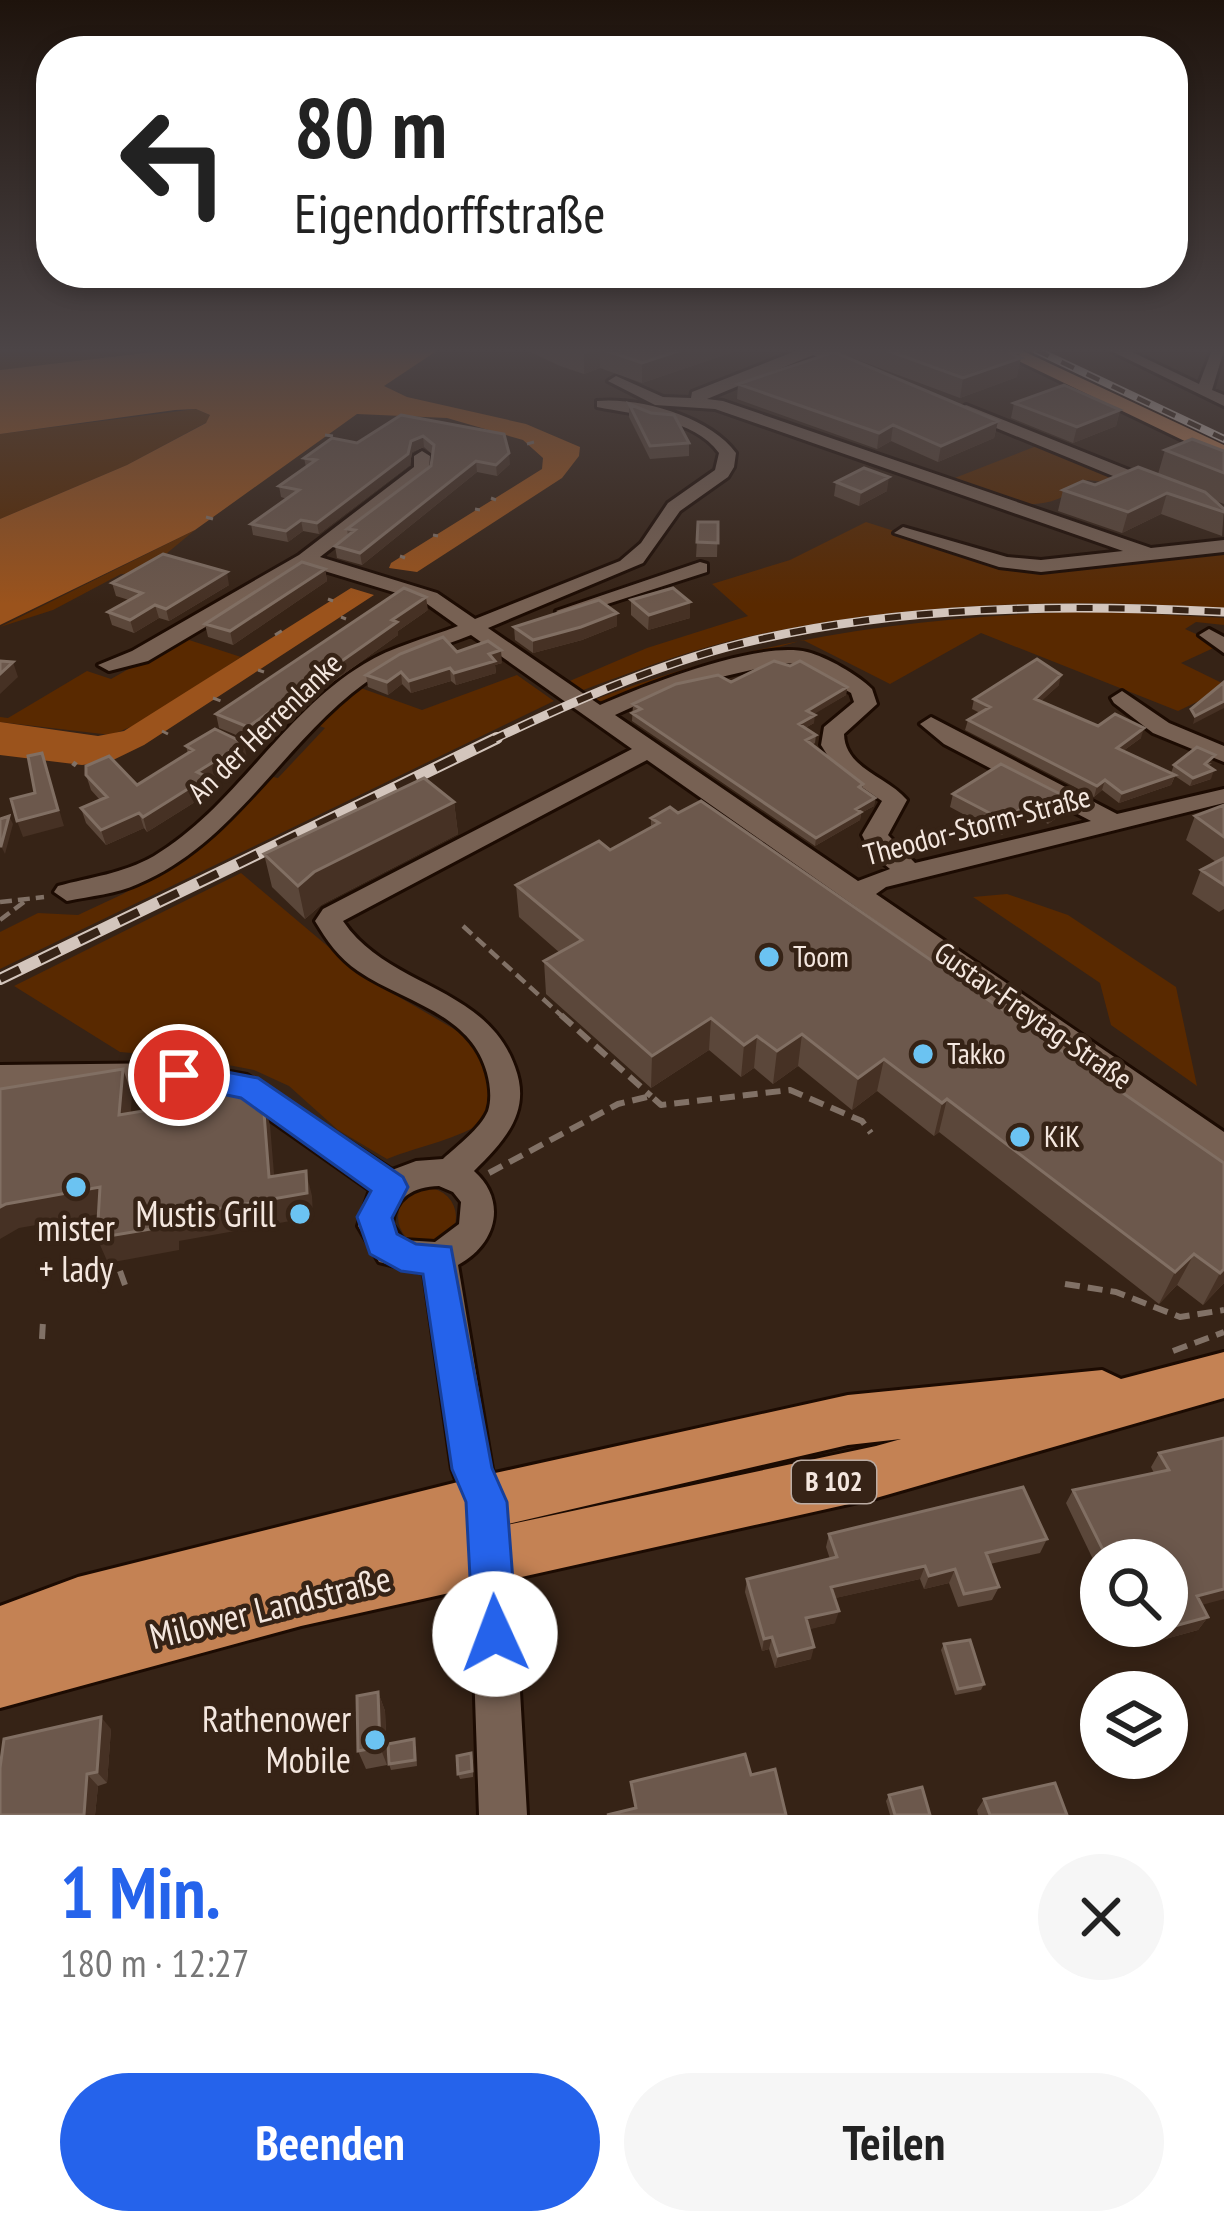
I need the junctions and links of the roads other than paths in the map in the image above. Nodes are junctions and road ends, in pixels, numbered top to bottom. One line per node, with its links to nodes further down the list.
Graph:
1 (709, 435): 12 (street)
2 (799, 435): 10 (street)
3 (1028, 435): 7 (street)
4 (1185, 435): 5 (main road)
5 (1224, 453)
6 (422, 457): 11 (street)
7 (1181, 497)
8 (903, 532): 10 (street)
9 (1224, 546): 10 (street)
10 (1149, 554)
11 (305, 559): 15 (street); 16 (street)
12 (627, 565): 14 (street); 15 (street)
13 (700, 568): 14 (street)
14 (652, 583): 15 (street)
15 (481, 632): 18 (street, Gustav-Freytag-Straße); 25 (street, An der Herrenlanke)
16 (109, 665)
17 (1122, 698): 21 (street)
18 (596, 715): 20 (street, Gustav-Freytag-Straße); 24 (street)
19 (931, 724): 23 (street, Theodor-Storm-Straße)
20 (648, 751): 26 (street, Gustav-Freytag-Straße); 29 (street)
21 (1224, 755)
22 (1224, 796): 23 (street, Theodor-Storm-Straße)
23 (1116, 824): 24 (street, Theodor-Storm-Straße)
24 (910, 873): 26 (street, Theodor-Storm-Straße)
25 (67, 892)
26 (838, 892): 28 (street, Gustav-Freytag-Straße); 30 (street, Gustav-Freytag-Straße)
27 (0, 1077): 31 (street)
28 (1224, 1149)
29 (459, 1179): 31 (street); 32 (street)
30 (1224, 1183)
31 (391, 1187): 32 (street)
32 (439, 1258): 34 (street)
33 (1224, 1375): 34 (main road, Milower Landstraße / B 102)
34 (489, 1530): 35 (main road, Milower Landstraße / B 102); 36 (main road, Milower Landstraße / B 102); 37 (street)
35 (0, 1635)
36 (0, 1678)
37 (503, 1815)

